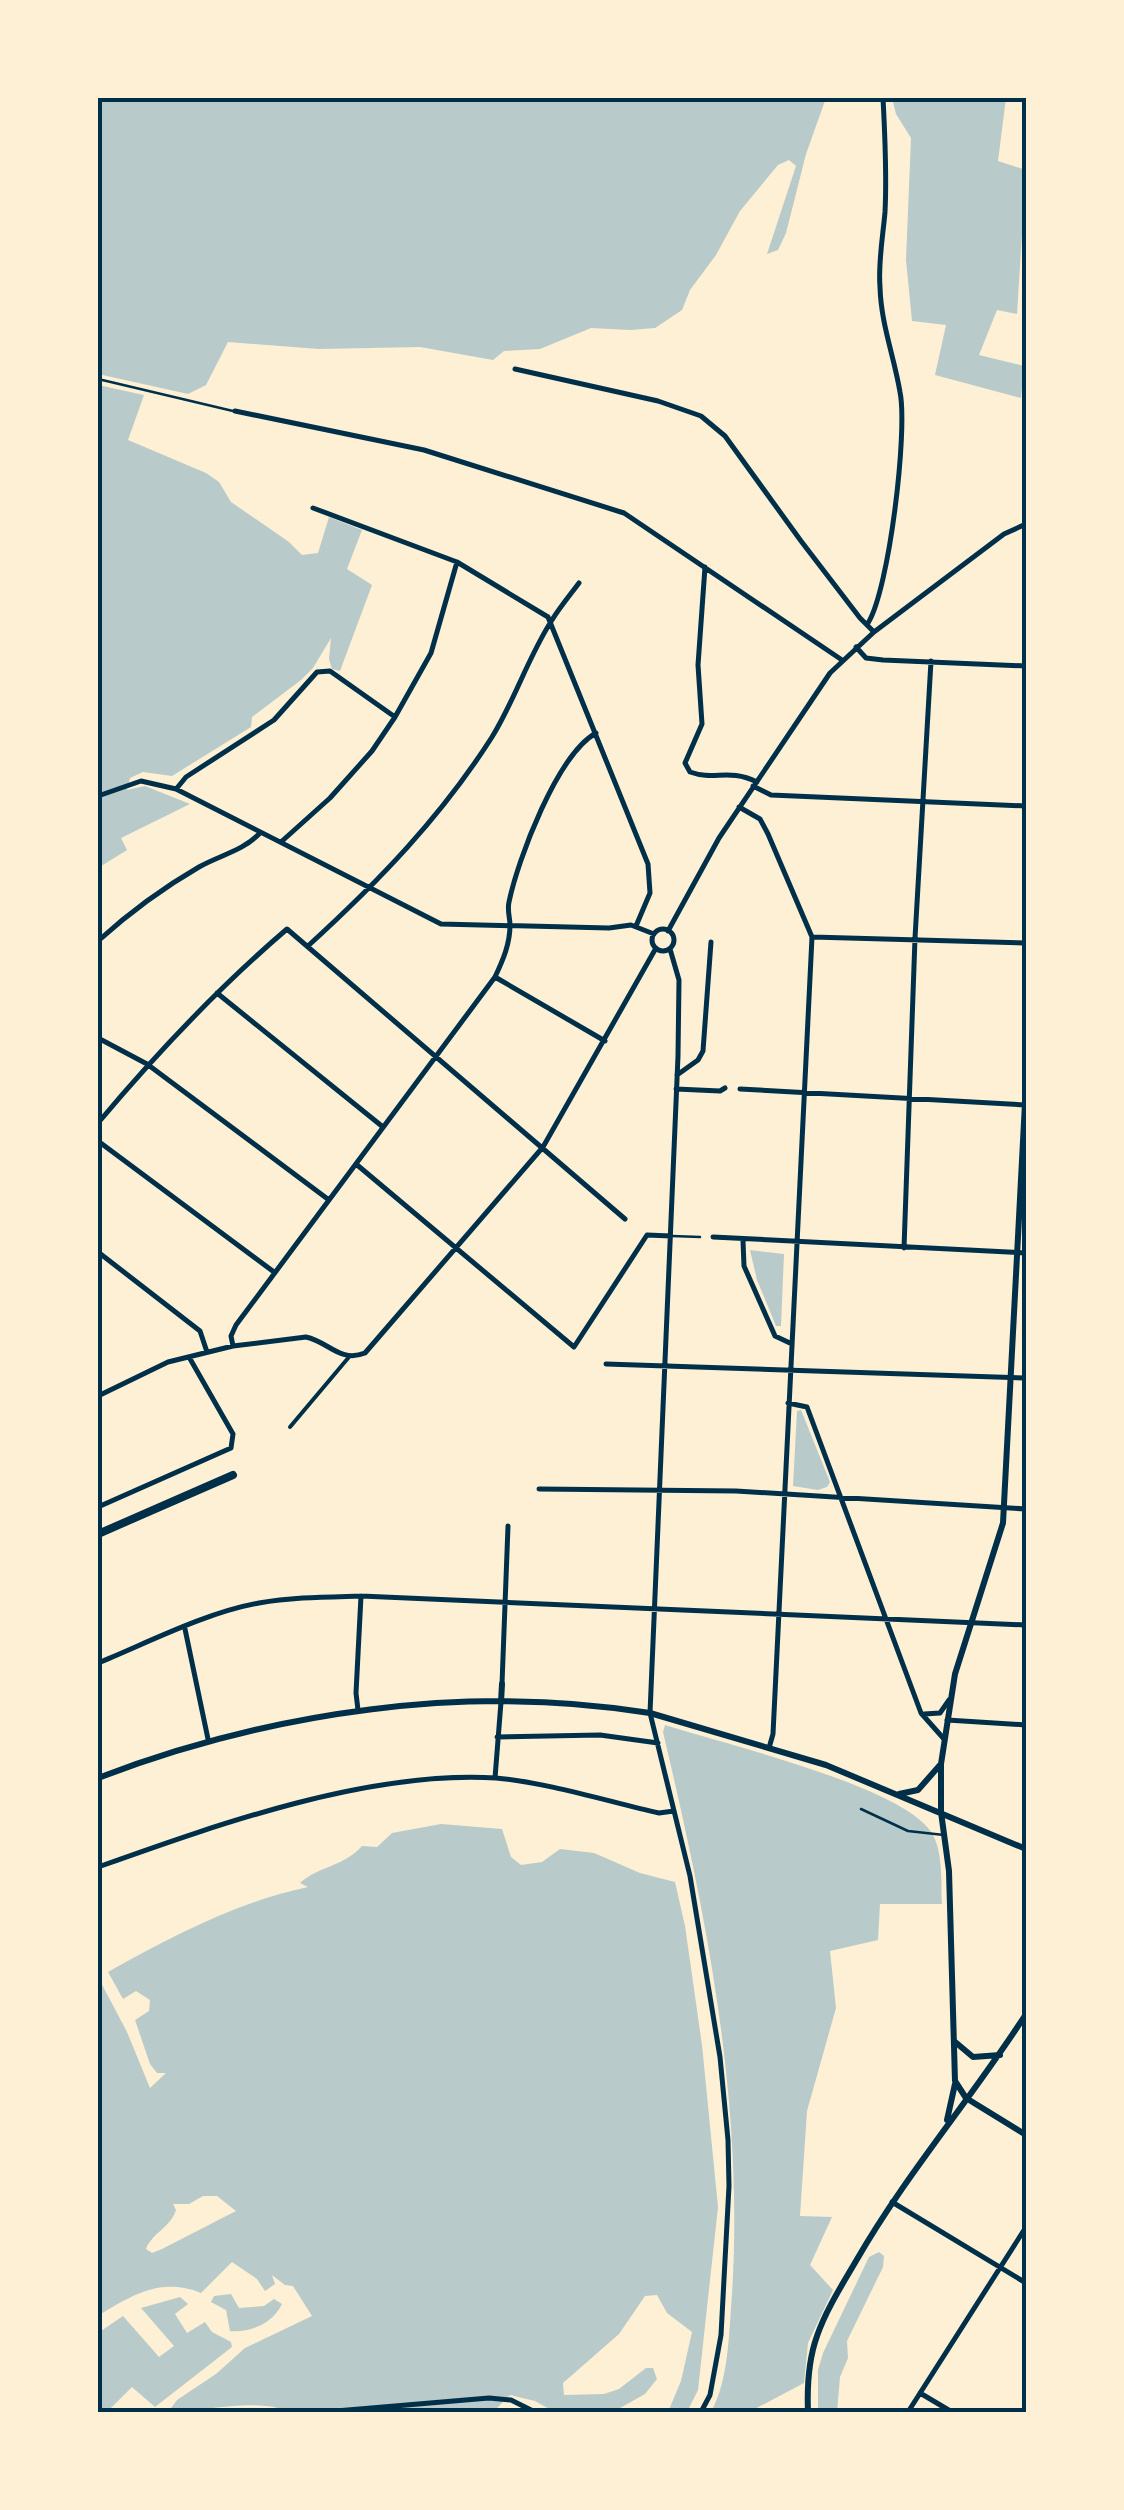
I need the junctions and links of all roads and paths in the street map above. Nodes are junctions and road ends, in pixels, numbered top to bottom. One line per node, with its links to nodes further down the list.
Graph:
1 (883, 98): 11 (street)
2 (514, 369): 11 (street)
3 (98, 379): 4 (lane)
4 (235, 411): 8 (street)
5 (314, 508): 7 (street)
6 (1026, 524): 12 (street)
7 (458, 562): 10 (street); 17 (street)
8 (704, 567): 14 (street); 19 (street)
9 (580, 583): 10 (street)
10 (550, 622): 18 (street); 27 (street)
11 (868, 623): 12 (street)
12 (874, 632): 13 (street)
13 (856, 647): 14 (street); 15 (street)
14 (842, 660): 19 (street)
15 (931, 661): 16 (street); 22 (street)
16 (1026, 666)
17 (395, 717): 20 (street); 26 (street)
18 (596, 733): 28 (street); 29 (street)
19 (755, 784): 22 (street); 24 (street)
20 (176, 790): 21 (street); 25 (street)
21 (98, 796)
22 (921, 801): 23 (street); 33 (street)
23 (1026, 806)
24 (739, 807): 30 (street); 32 (street)
25 (260, 833): 26 (street); 34 (street)
26 (281, 842): 27 (street)
27 (372, 888): 28 (street); 37 (street)
28 (510, 925): 29 (street); 40 (street)
29 (636, 926): 31 (street)
30 (668, 931): 31 (street); 39 (street)
31 (654, 934): 38 (street)
32 (812, 937): 33 (street); 51 (street)
33 (915, 938): 36 (street); 52 (street)
34 (98, 941)
35 (710, 942): 46 (street)
36 (1026, 943)
37 (308, 945): 41 (street); 44 (street)
38 (656, 948): 39 (street); 43 (street)
39 (670, 949): 46 (street)
40 (495, 977): 43 (street); 44 (street)
41 (216, 993): 45 (street); 55 (street)
42 (98, 1038): 45 (street)
43 (604, 1041): 57 (street)
44 (437, 1054): 55 (street); 57 (street)
45 (147, 1064): 54 (street); 59 (street)
46 (677, 1075): 49 (street)
47 (1026, 1084): 53 (street)
48 (725, 1088): 49 (street)
49 (676, 1089): 61 (street)
50 (740, 1089): 51 (street)
51 (802, 1093): 52 (street); 65 (street)
52 (910, 1100): 53 (street); 67 (street)
53 (1026, 1104): 69 (street)
54 (98, 1123)
55 (383, 1127): 58 (street)
56 (98, 1140): 70 (street)
57 (543, 1147): 60 (street); 66 (street)
58 (356, 1164): 59 (street); 66 (street)
59 (328, 1200): 70 (street)
60 (625, 1218)
61 (671, 1236): 62 (lane); 66 (street); 77 (street)
62 (700, 1237)
63 (713, 1238): 64 (street)
64 (743, 1241): 65 (street); 71 (street)
65 (796, 1244): 67 (street); 71 (street)
66 (457, 1246): 75 (street)
67 (904, 1248): 69 (street)
68 (98, 1252): 73 (street)
69 (1022, 1252): 79 (street)
70 (274, 1272): 72 (street)
71 (792, 1344): 78 (street)
72 (233, 1346): 73 (street); 75 (street)
73 (208, 1352): 74 (street)
74 (189, 1357): 81 (street); 89 (street)
75 (349, 1357): 83 (street)
76 (606, 1364): 77 (street)
77 (667, 1367): 78 (street); 86 (street)
78 (790, 1368): 79 (street); 82 (street)
79 (1011, 1376): 80 (street); 90 (street)
80 (1026, 1378)
81 (99, 1393)
82 (788, 1403): 87 (street); 88 (street)
83 (290, 1427)
84 (233, 1475): 93 (main road)
85 (539, 1489): 86 (street)
86 (660, 1490): 87 (street); 96 (street)
87 (783, 1494): 88 (street); 97 (street)
88 (839, 1497): 90 (street); 98 (street)
89 (98, 1507)
90 (1004, 1508): 91 (street); 99 (street)
91 (1026, 1509)
92 (508, 1526): 95 (street)
93 (98, 1534)
94 (361, 1596): 95 (street); 101 (street); 106 (street)
95 (506, 1603): 96 (street); 103 (street)
96 (653, 1608): 97 (street); 107 (street)
97 (778, 1617): 98 (street); 115 (street)
98 (888, 1621): 99 (street); 108 (street)
99 (969, 1623): 100 (street); 104 (street)
100 (1026, 1625)
101 (184, 1628): 102 (street); 112 (street)
102 (98, 1663)
103 (502, 1684): 105 (street)
104 (950, 1700): 108 (street); 109 (street)
105 (501, 1702): 106 (street); 107 (street); 111 (street)
106 (358, 1710): 112 (street)
107 (650, 1713): 114 (street); 115 (street)
108 (922, 1713): 113 (street)
109 (946, 1720): 110 (street); 113 (street)
110 (1026, 1725)
111 (497, 1737): 114 (street); 118 (street)
112 (208, 1739): 117 (street)
113 (944, 1740): 116 (street)
114 (658, 1743): 121 (street)
115 (768, 1748): 119 (street)
116 (941, 1764): 119 (street); 122 (street)
117 (98, 1778)
118 (496, 1778): 121 (street); 125 (street)
119 (896, 1795): 122 (street)
120 (861, 1810): 123 (lane)
121 (674, 1811): 140 (street)
122 (942, 1812): 123 (street); 124 (street)
123 (944, 1836): 127 (street)
124 (1026, 1849)
125 (98, 1867)
126 (1026, 2014): 128 (street)
127 (953, 2040): 128 (street); 129 (street)
128 (1000, 2055): 130 (street)
129 (956, 2081): 130 (street); 131 (street)
130 (966, 2098): 131 (street); 132 (street)
131 (945, 2126): 133 (street)
132 (1026, 2136)
133 (892, 2202): 135 (street); 141 (street)
134 (1026, 2226): 135 (street)
135 (1000, 2267): 136 (street); 137 (street)
136 (1026, 2283)
137 (920, 2393): 142 (street); 143 (street)
138 (324, 2412): 139 (street)
139 (535, 2412)
140 (702, 2412)
141 (808, 2412)
142 (908, 2412)
143 (952, 2412)

